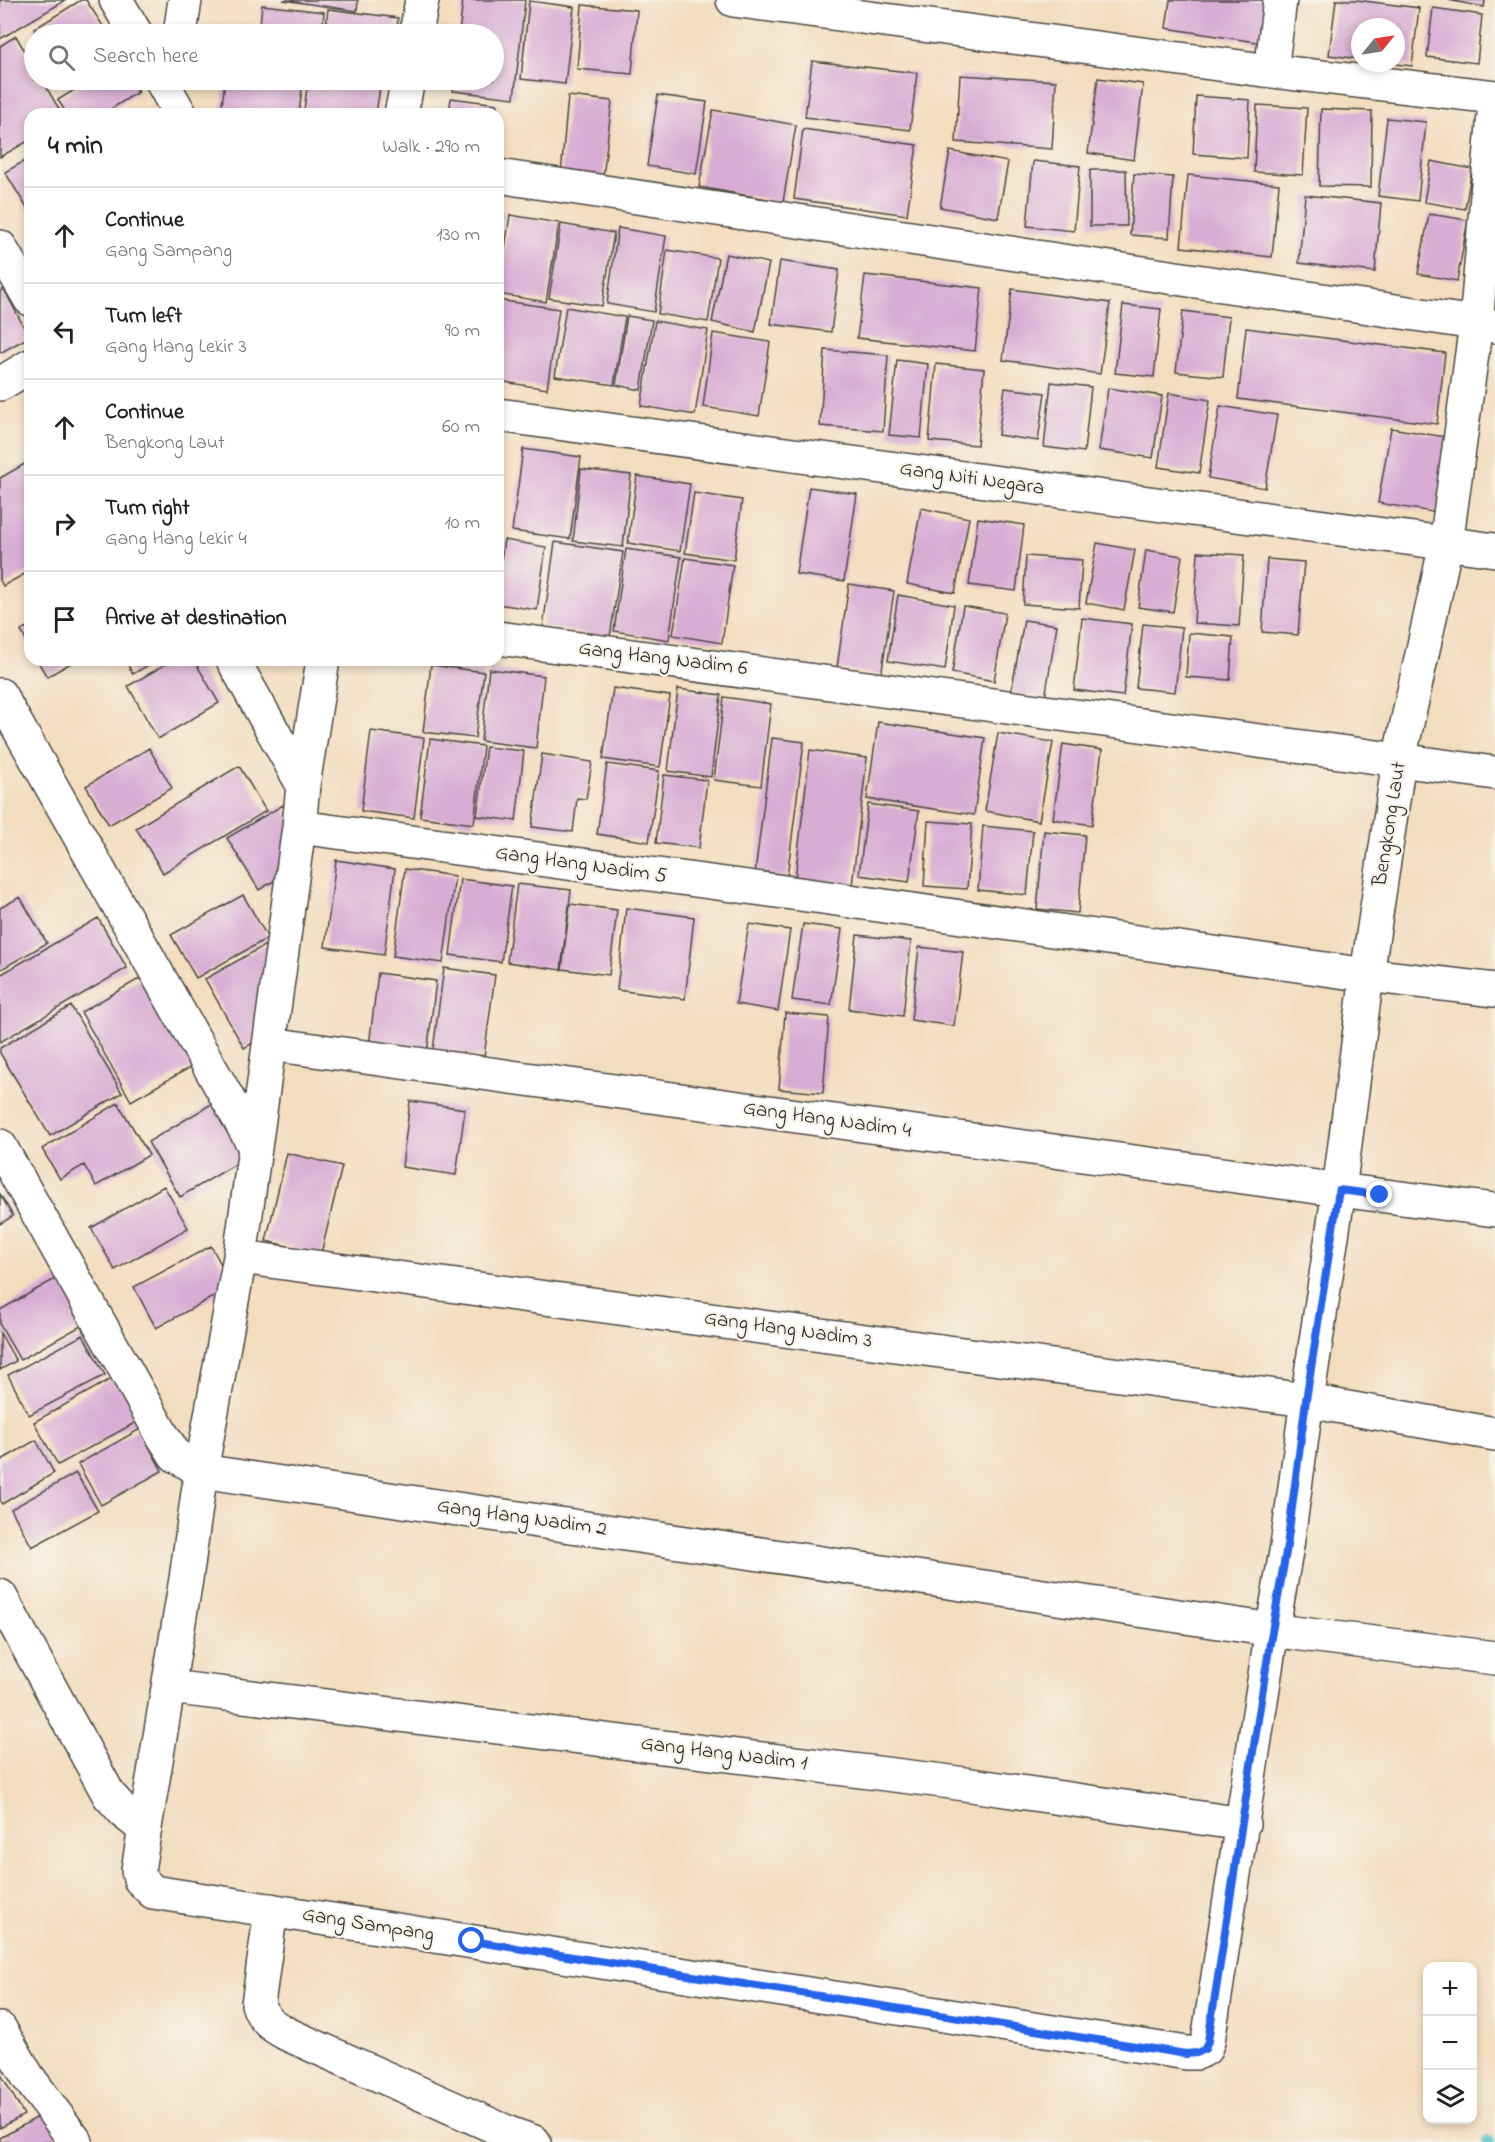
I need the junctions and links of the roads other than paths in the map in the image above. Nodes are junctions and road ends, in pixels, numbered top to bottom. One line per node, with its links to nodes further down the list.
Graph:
1 (116, 0): 6 (street)
2 (185, 0): 7 (street)
3 (422, 0): 8 (street)
4 (733, 0): 9 (street)
5 (1280, 0): 9 (street)
6 (130, 24)
7 (181, 24)
8 (418, 24)
9 (1271, 71): 11 (street)
10 (406, 90): 13 (street)
11 (1495, 97)
12 (1495, 102): 17 (street, Bengkong Laut)
13 (402, 108)
14 (504, 177): 17 (street)
15 (0, 247): 16 (street)
16 (24, 289)
17 (1486, 325): 21 (street, Bengkong Laut)
18 (24, 370): 19 (street)
19 (0, 384)
20 (504, 416): 21 (street, Gang Niti Negara)
21 (1446, 544): 22 (street, Gang Niti Negara); 27 (street, Bengkong Laut)
22 (1495, 550)
23 (504, 639): 27 (street, Gang Hang Nadim 6)
24 (236, 666): 29 (street)
25 (322, 666): 29 (street)
26 (0, 695): 35 (street)
27 (1399, 760): 28 (street, Gang Hang Nadim 6); 31 (street, Bengkong Laut)
28 (1495, 773)
29 (303, 786): 30 (street)
30 (299, 827): 31 (street, Gang Hang Nadim 5); 33 (street)
31 (1367, 975): 32 (street, Gang Hang Nadim 5); 36 (street, Bengkong Laut)
32 (1495, 990)
33 (270, 1044): 35 (street); 36 (street, Gang Hang Nadim 4)
34 (0, 1146): 41 (street)
35 (255, 1147): 38 (street)
36 (1339, 1190): 37 (street, Gang Hang Nadim 4); 39 (street, Bengkong Laut)
37 (1495, 1210)
38 (255, 1259): 39 (street, Gang Hang Nadim 3); 41 (street)
39 (1306, 1400): 40 (street, Gang Hang Nadim 3); 43 (street, Bengkong Laut)
40 (1495, 1434)
41 (201, 1471): 43 (street, Gang Hang Nadim 2); 45 (street)
42 (0, 1596): 47 (street)
43 (1272, 1630): 44 (street, Gang Hang Nadim 2); 46 (street, Bengkong Laut)
44 (1495, 1658)
45 (169, 1687): 46 (street, Gang Hang Nadim 1); 47 (street)
46 (1243, 1824): 50 (street, Bengkong Laut)
47 (145, 1829): 48 (street, Gang Sampang)
48 (271, 1910): 50 (street, Gang Sampang); 52 (street)
49 (0, 2029): 51 (street)
50 (1205, 2049)
51 (76, 2142)
52 (534, 2142)

